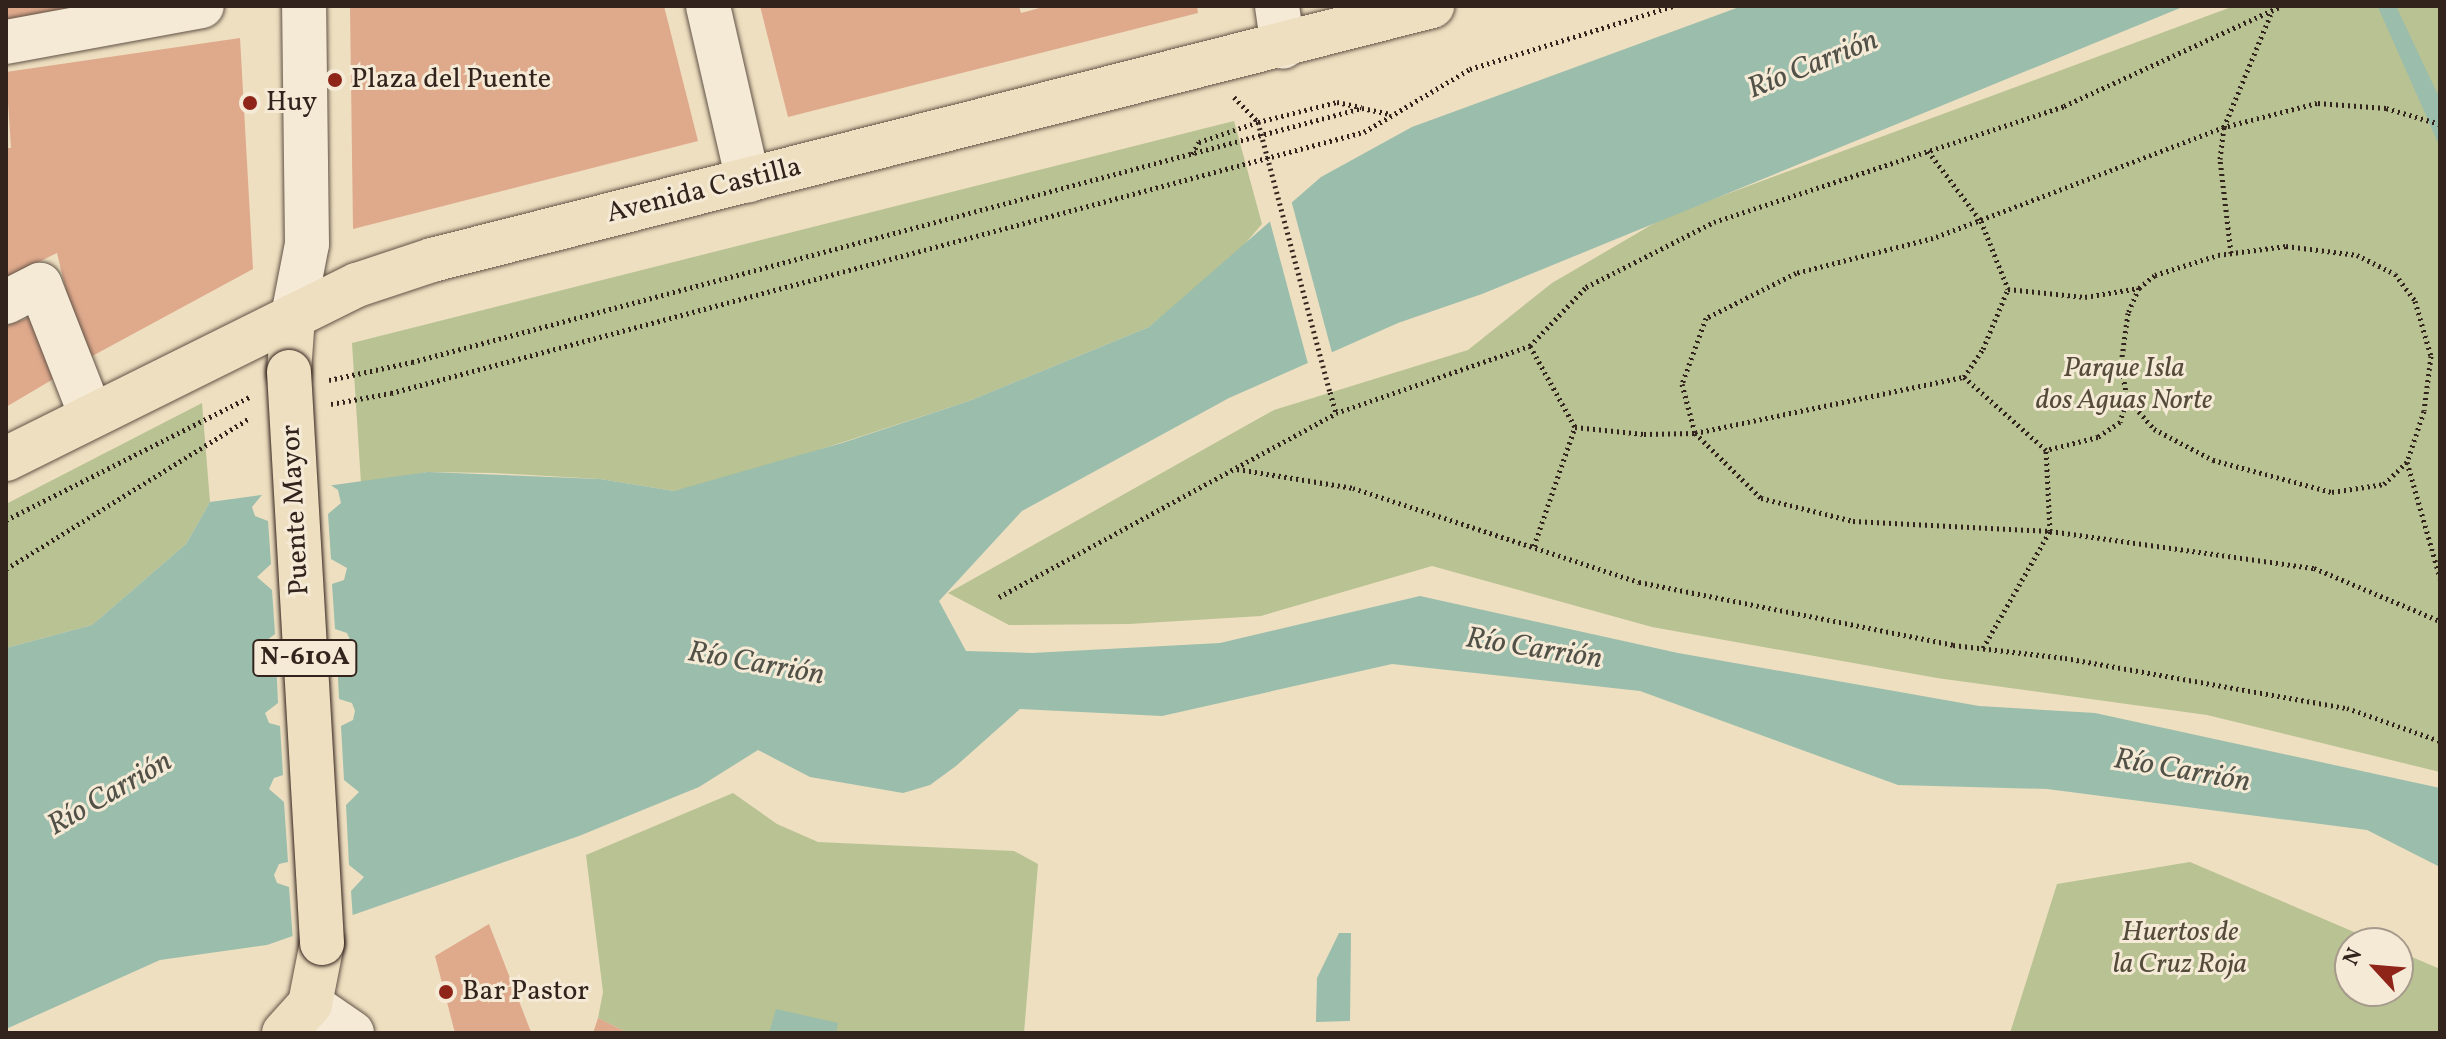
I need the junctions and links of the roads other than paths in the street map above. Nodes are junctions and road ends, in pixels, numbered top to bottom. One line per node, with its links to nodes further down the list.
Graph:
1 (202, 6): 6 (street)
2 (304, 6): 9 (street)
3 (708, 6): 7 (street)
4 (1432, 6): 5 (main road, Avenida Castilla)
5 (1280, 26): 7 (main road, Avenida Castilla)
6 (6, 42)
7 (748, 180): 9 (main road, Avenida Castilla)
8 (6, 302): 10 (street)
9 (293, 316): 10 (main road, Avenida Castilla); 12 (main road, Puente Mayor / N-610A, bridge)
10 (91, 415): 11 (main road, Avenida Castilla)
11 (6, 459)
12 (297, 1018): 13 (street)
13 (352, 1033)

